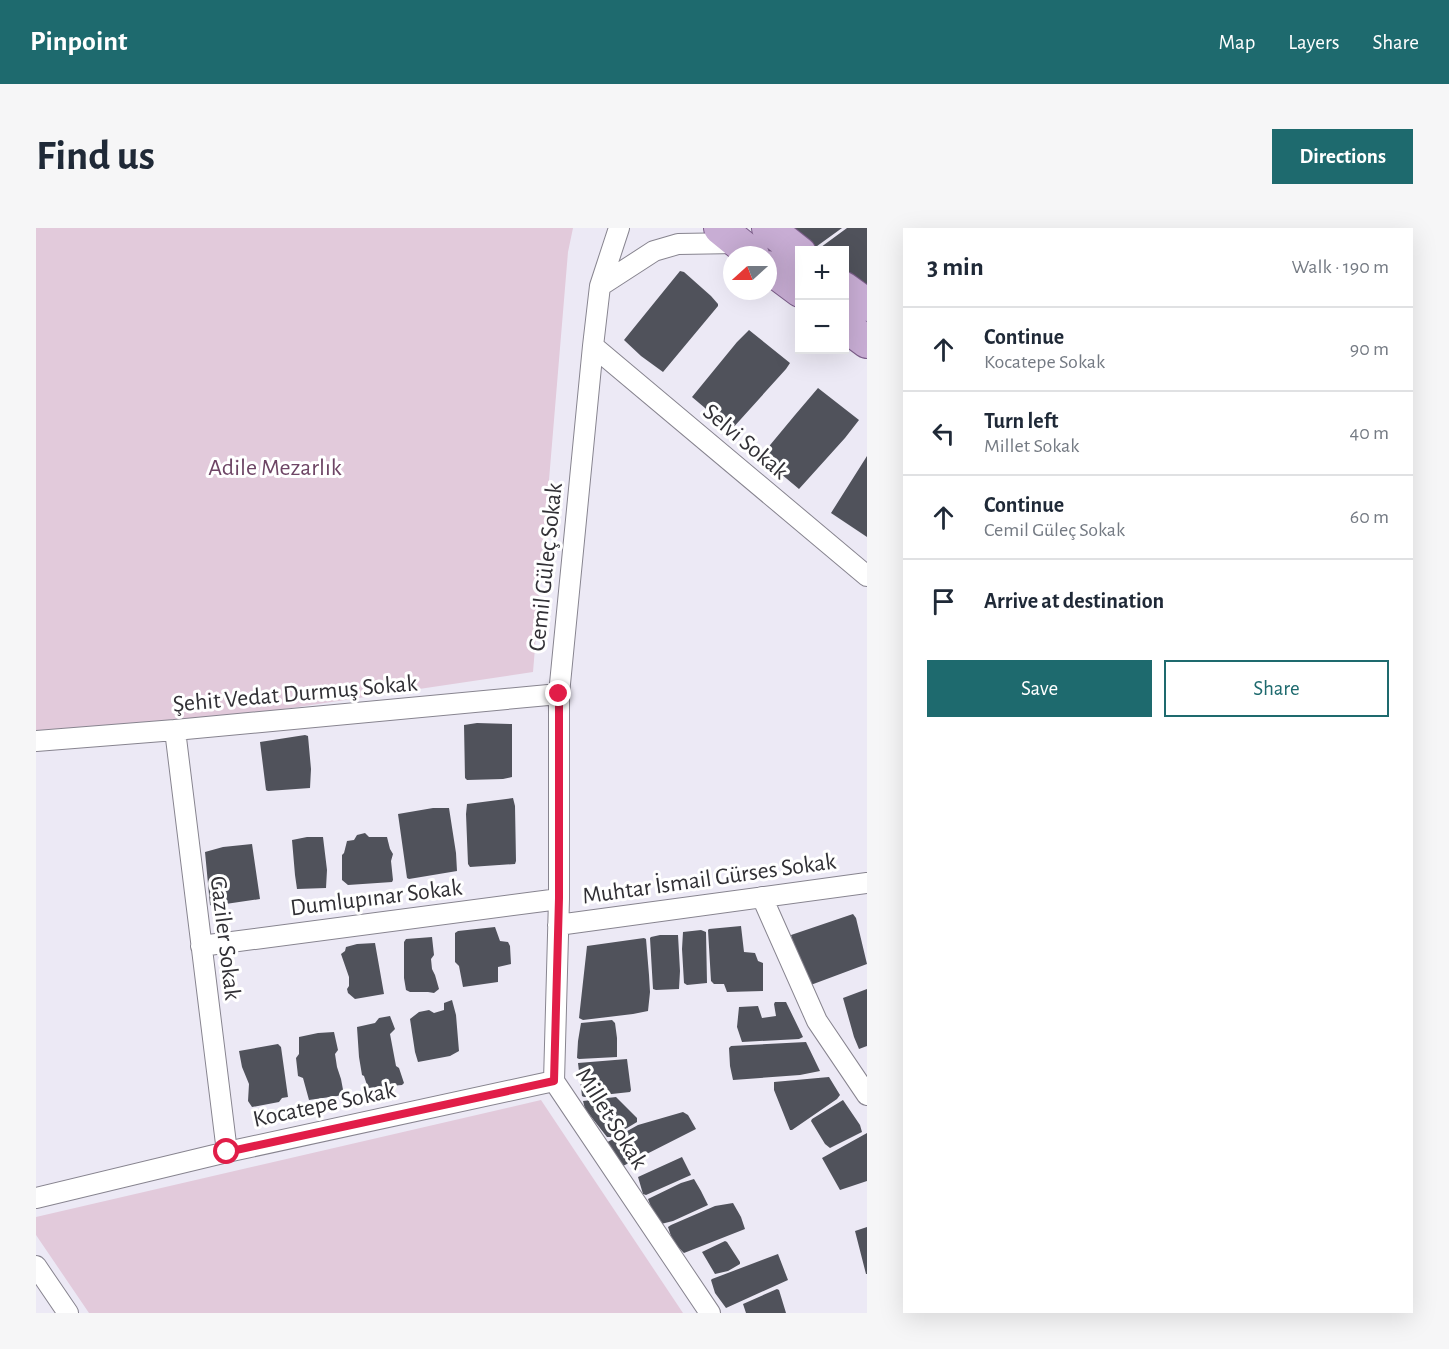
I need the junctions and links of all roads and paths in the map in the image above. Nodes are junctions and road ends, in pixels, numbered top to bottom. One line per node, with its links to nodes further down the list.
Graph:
1 (618, 228): 6 (street, Cemil Güleç Sokak)
2 (768, 228): 4 (main road)
3 (736, 242): 6 (street)
4 (795, 249)
5 (777, 274): 7 (main road)
6 (600, 286): 12 (street, Cemil Güleç Sokak)
7 (795, 287)
8 (849, 292): 9 (main road)
9 (867, 305)
10 (849, 329): 11 (main road)
11 (867, 342)
12 (593, 346): 13 (street, Selvi Sokak); 14 (street, Cemil Güleç Sokak)
13 (867, 576)
14 (559, 694): 15 (street, Şehit Vedat Durmuş Sokak); 19 (street, Cemil Güleç Sokak)
15 (175, 730): 16 (street, Şehit Vedat Durmuş Sokak); 21 (street, Gaziler Sokak)
16 (36, 741)
17 (867, 883): 18 (street, Muhtar İsmail Gürses Sokak)
18 (762, 897): 20 (street, Muhtar İsmail Gürses Sokak); 23 (street)
19 (559, 898): 20 (street, Cemil Güleç Sokak); 21 (street, Dumlupınar Sokak)
20 (558, 925): 22 (street, Millet Sokak)
21 (201, 946): 24 (street, Gaziler Sokak)
22 (554, 1081): 24 (street, Kocatepe Sokak); 28 (street, Millet Sokak)
23 (867, 1095)
24 (227, 1152): 25 (street, Kocatepe Sokak)
25 (36, 1198)
26 (36, 1266): 27 (street)
27 (68, 1313)
28 (710, 1313)

